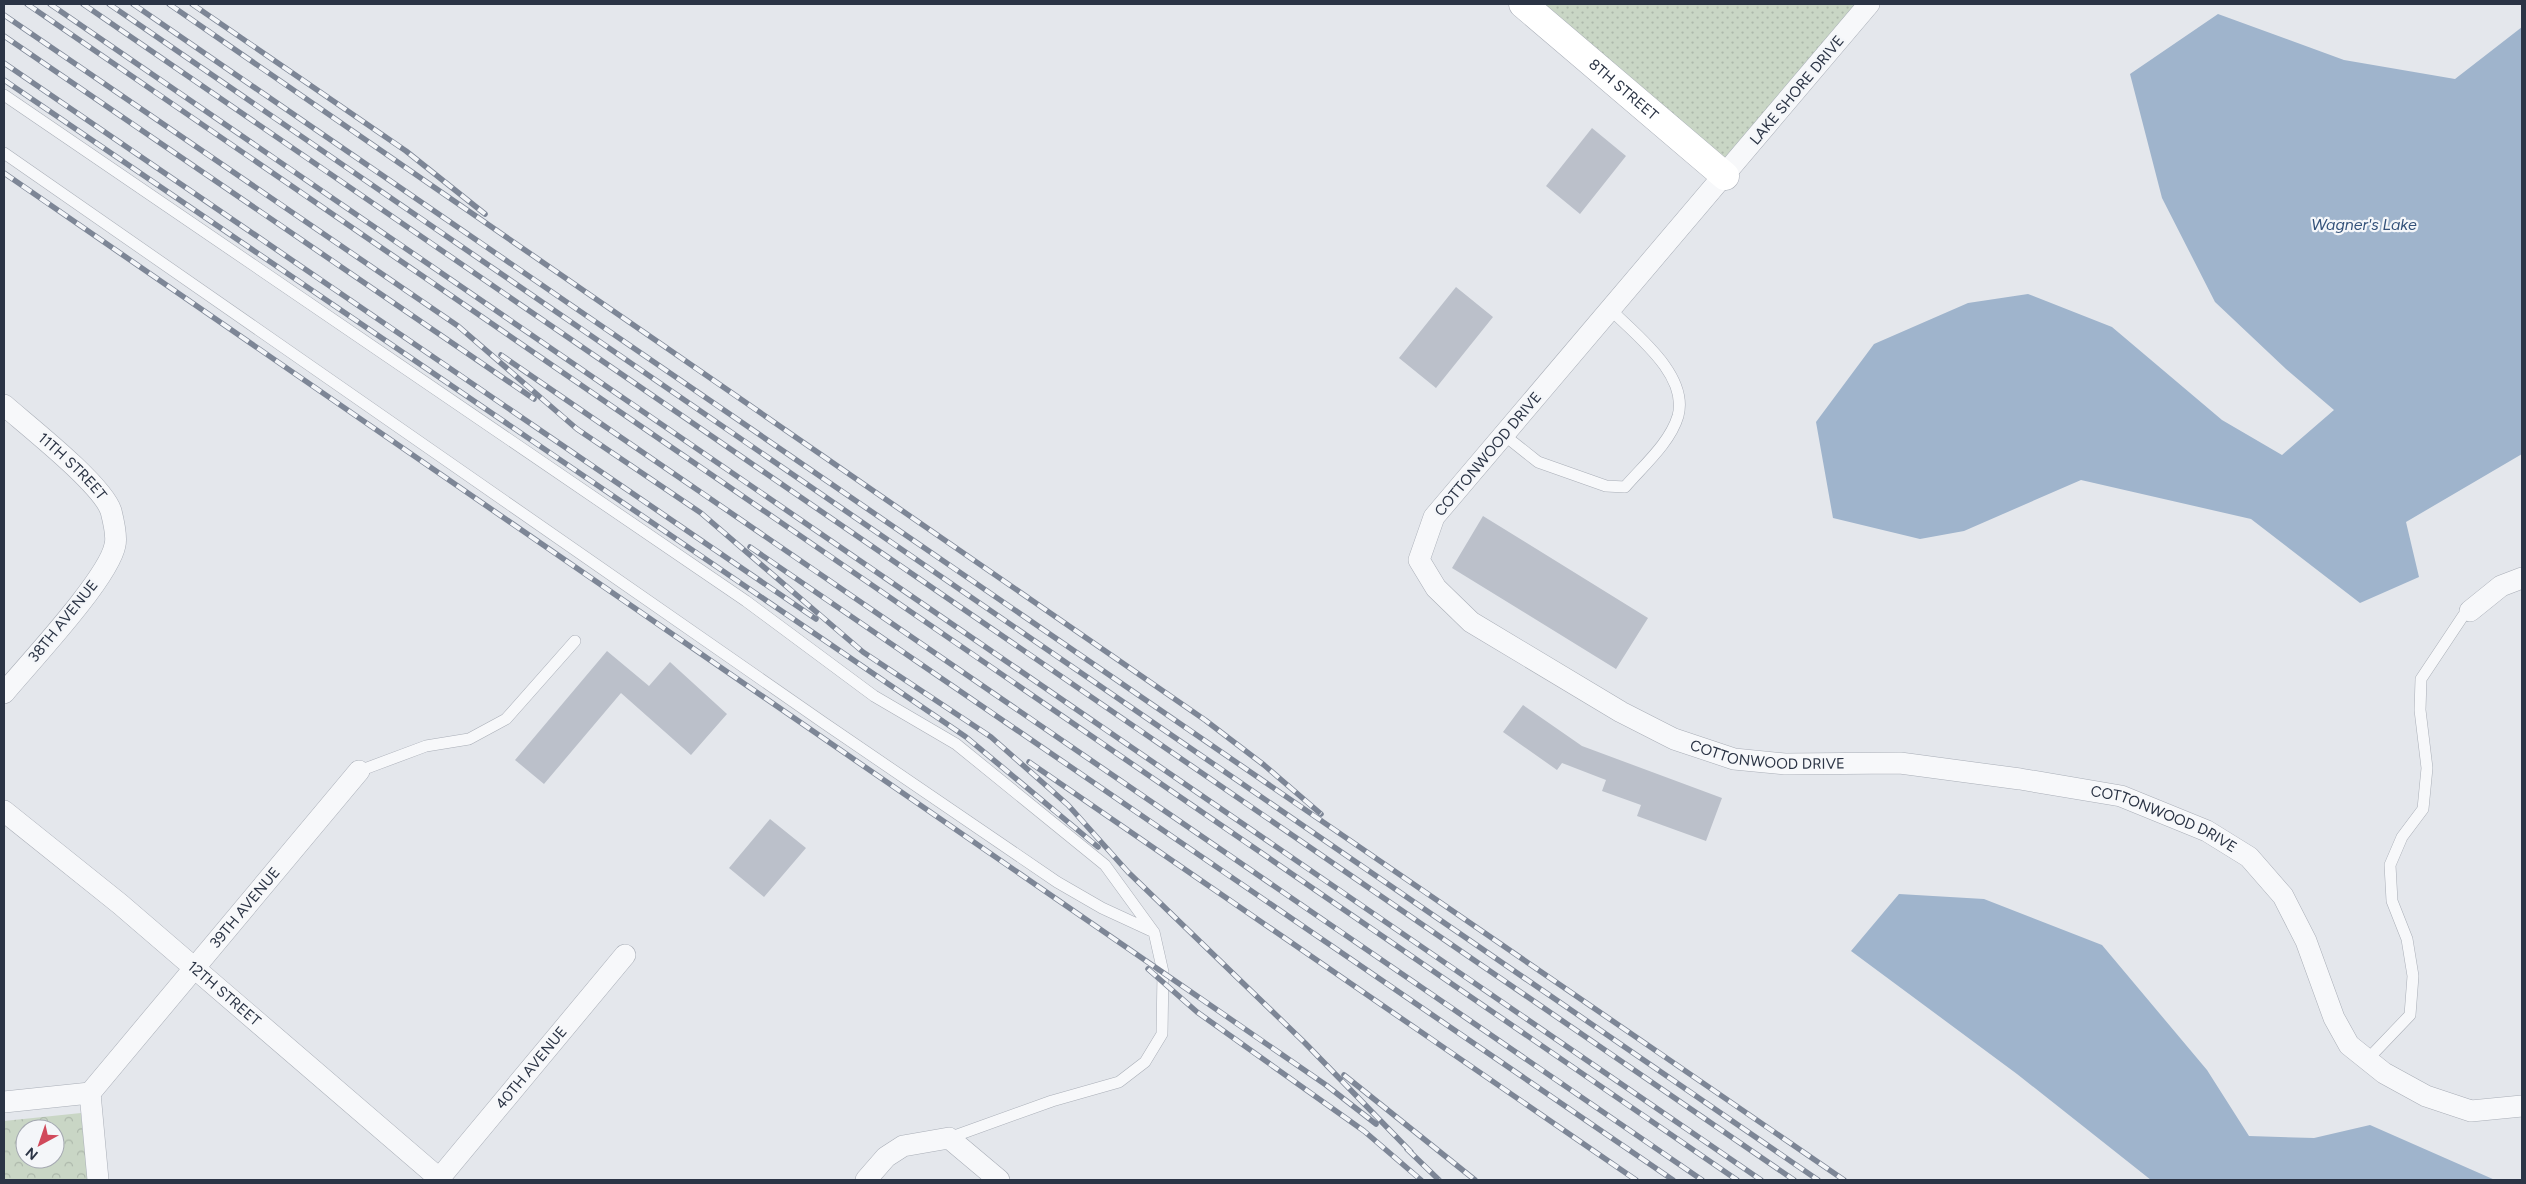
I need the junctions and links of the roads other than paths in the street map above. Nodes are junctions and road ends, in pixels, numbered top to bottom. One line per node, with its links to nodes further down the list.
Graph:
1 (1523, 4): 5 (street, 8TH STREET)
2 (1869, 4): 5 (street, LAKE SHORE DRIVE)
3 (4, 95): 16 (lane)
4 (4, 152): 16 (lane)
5 (1725, 176): 6 (street, COTTONWOOD DRIVE)
6 (1611, 310): 8 (street, COTTONWOOD DRIVE); 8 (lane)
7 (4, 405): 9 (street, 11TH STREET)
8 (1504, 435): 19 (street, COTTONWOOD DRIVE)
9 (115, 544): 13 (street, 38TH AVENUE)
10 (2522, 578): 11 (street)
11 (2470, 611): 19 (lane)
12 (575, 641): 14 (lane)
13 (4, 693)
14 (359, 771): 18 (street, 39TH AVENUE)
15 (4, 811): 18 (street, 12TH STREET)
16 (1154, 932): 23 (lane)
17 (625, 955): 25 (street, 40TH AVENUE)
18 (194, 969): 20 (street, 39TH AVENUE); 25 (street, 12TH STREET)
19 (2367, 1060): 22 (street, COTTONWOOD DRIVE)
20 (90, 1093): 21 (street); 24 (street)
21 (4, 1102)
22 (2522, 1106)
23 (949, 1138): 26 (street); 27 (street)
24 (98, 1180)
25 (440, 1180)
26 (866, 1180)
27 (998, 1180)

